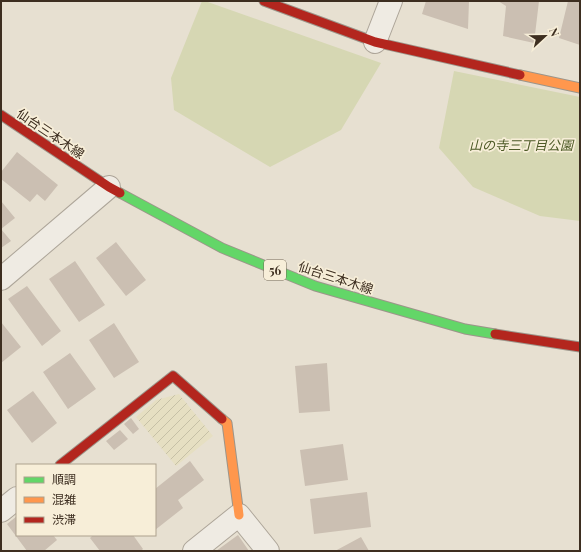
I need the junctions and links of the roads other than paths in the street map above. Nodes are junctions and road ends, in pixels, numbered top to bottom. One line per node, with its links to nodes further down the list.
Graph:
1 (264, 1): 3 (street)
2 (391, 1): 3 (street)
3 (376, 42): 4 (street)
4 (580, 88)
5 (1, 115): 6 (street, 仙台三本木線 / 56)
6 (109, 187): 7 (street); 8 (street, 仙台三本木線 / 56)
7 (1, 279)
8 (580, 347)
9 (61, 464): 12 (street)
10 (16, 499): 11 (street)
11 (1, 511)
12 (238, 515): 13 (street); 14 (street)
13 (194, 551)
14 (268, 551)

